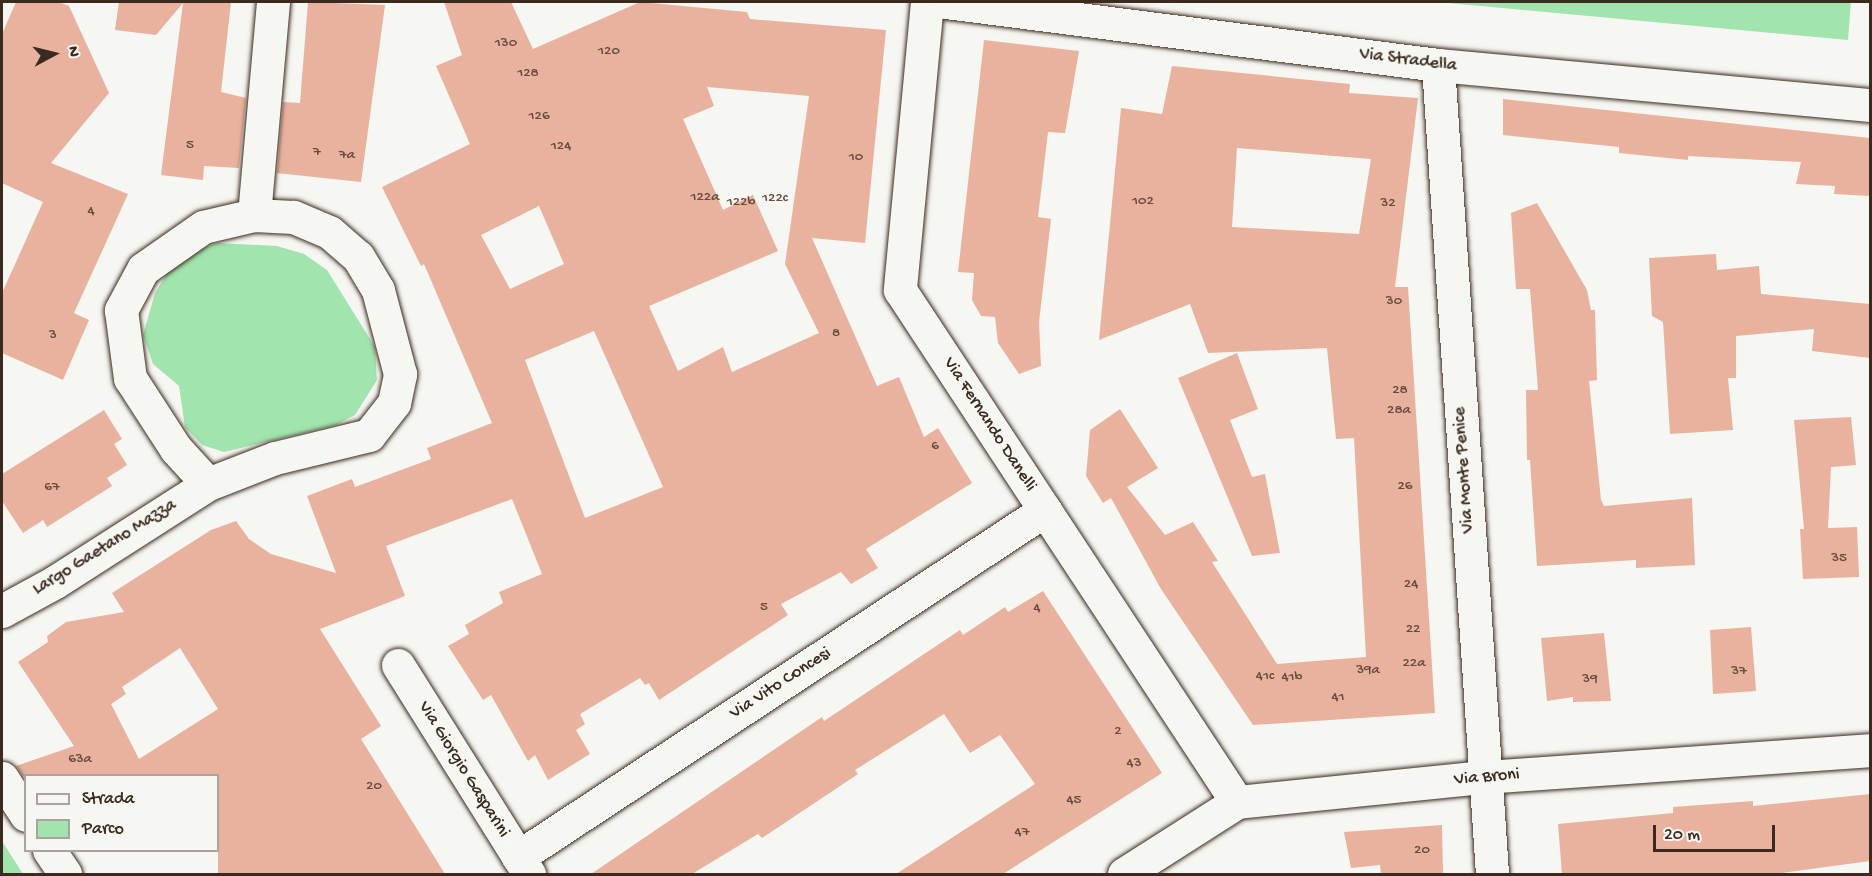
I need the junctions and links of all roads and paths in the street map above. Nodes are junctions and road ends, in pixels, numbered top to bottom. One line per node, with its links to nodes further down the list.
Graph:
1 (273, 2): 6 (street)
2 (927, 2): 8 (street, Via Fernando Danelli)
3 (946, 2): 4 (street, Via Stradella)
4 (1438, 66): 5 (street, Via Stradella); 12 (street, Via Monte Penice)
5 (1870, 105)
6 (254, 215): 7 (street, Largo Gaetano Mazza); 7 (street, Largo Gaetano Mazza)
7 (208, 484): 9 (street, Largo Gaetano Mazza)
8 (1045, 510): 14 (street, Via Fernando Danelli); 17 (street, Via Vito Concesi)
9 (2, 611)
10 (398, 665): 17 (street, Via Giorgio Gasparini)
11 (1870, 750): 12 (street, Via Broni)
12 (1485, 777): 14 (street, Via Broni); 20 (street, Via Monte Penice)
13 (2, 778): 15 (street)
14 (1237, 802): 19 (street, Via Broni)
15 (24, 812)
16 (50, 852): 18 (street)
17 (523, 866)
18 (64, 874)
19 (1124, 874)
20 (1492, 874)

